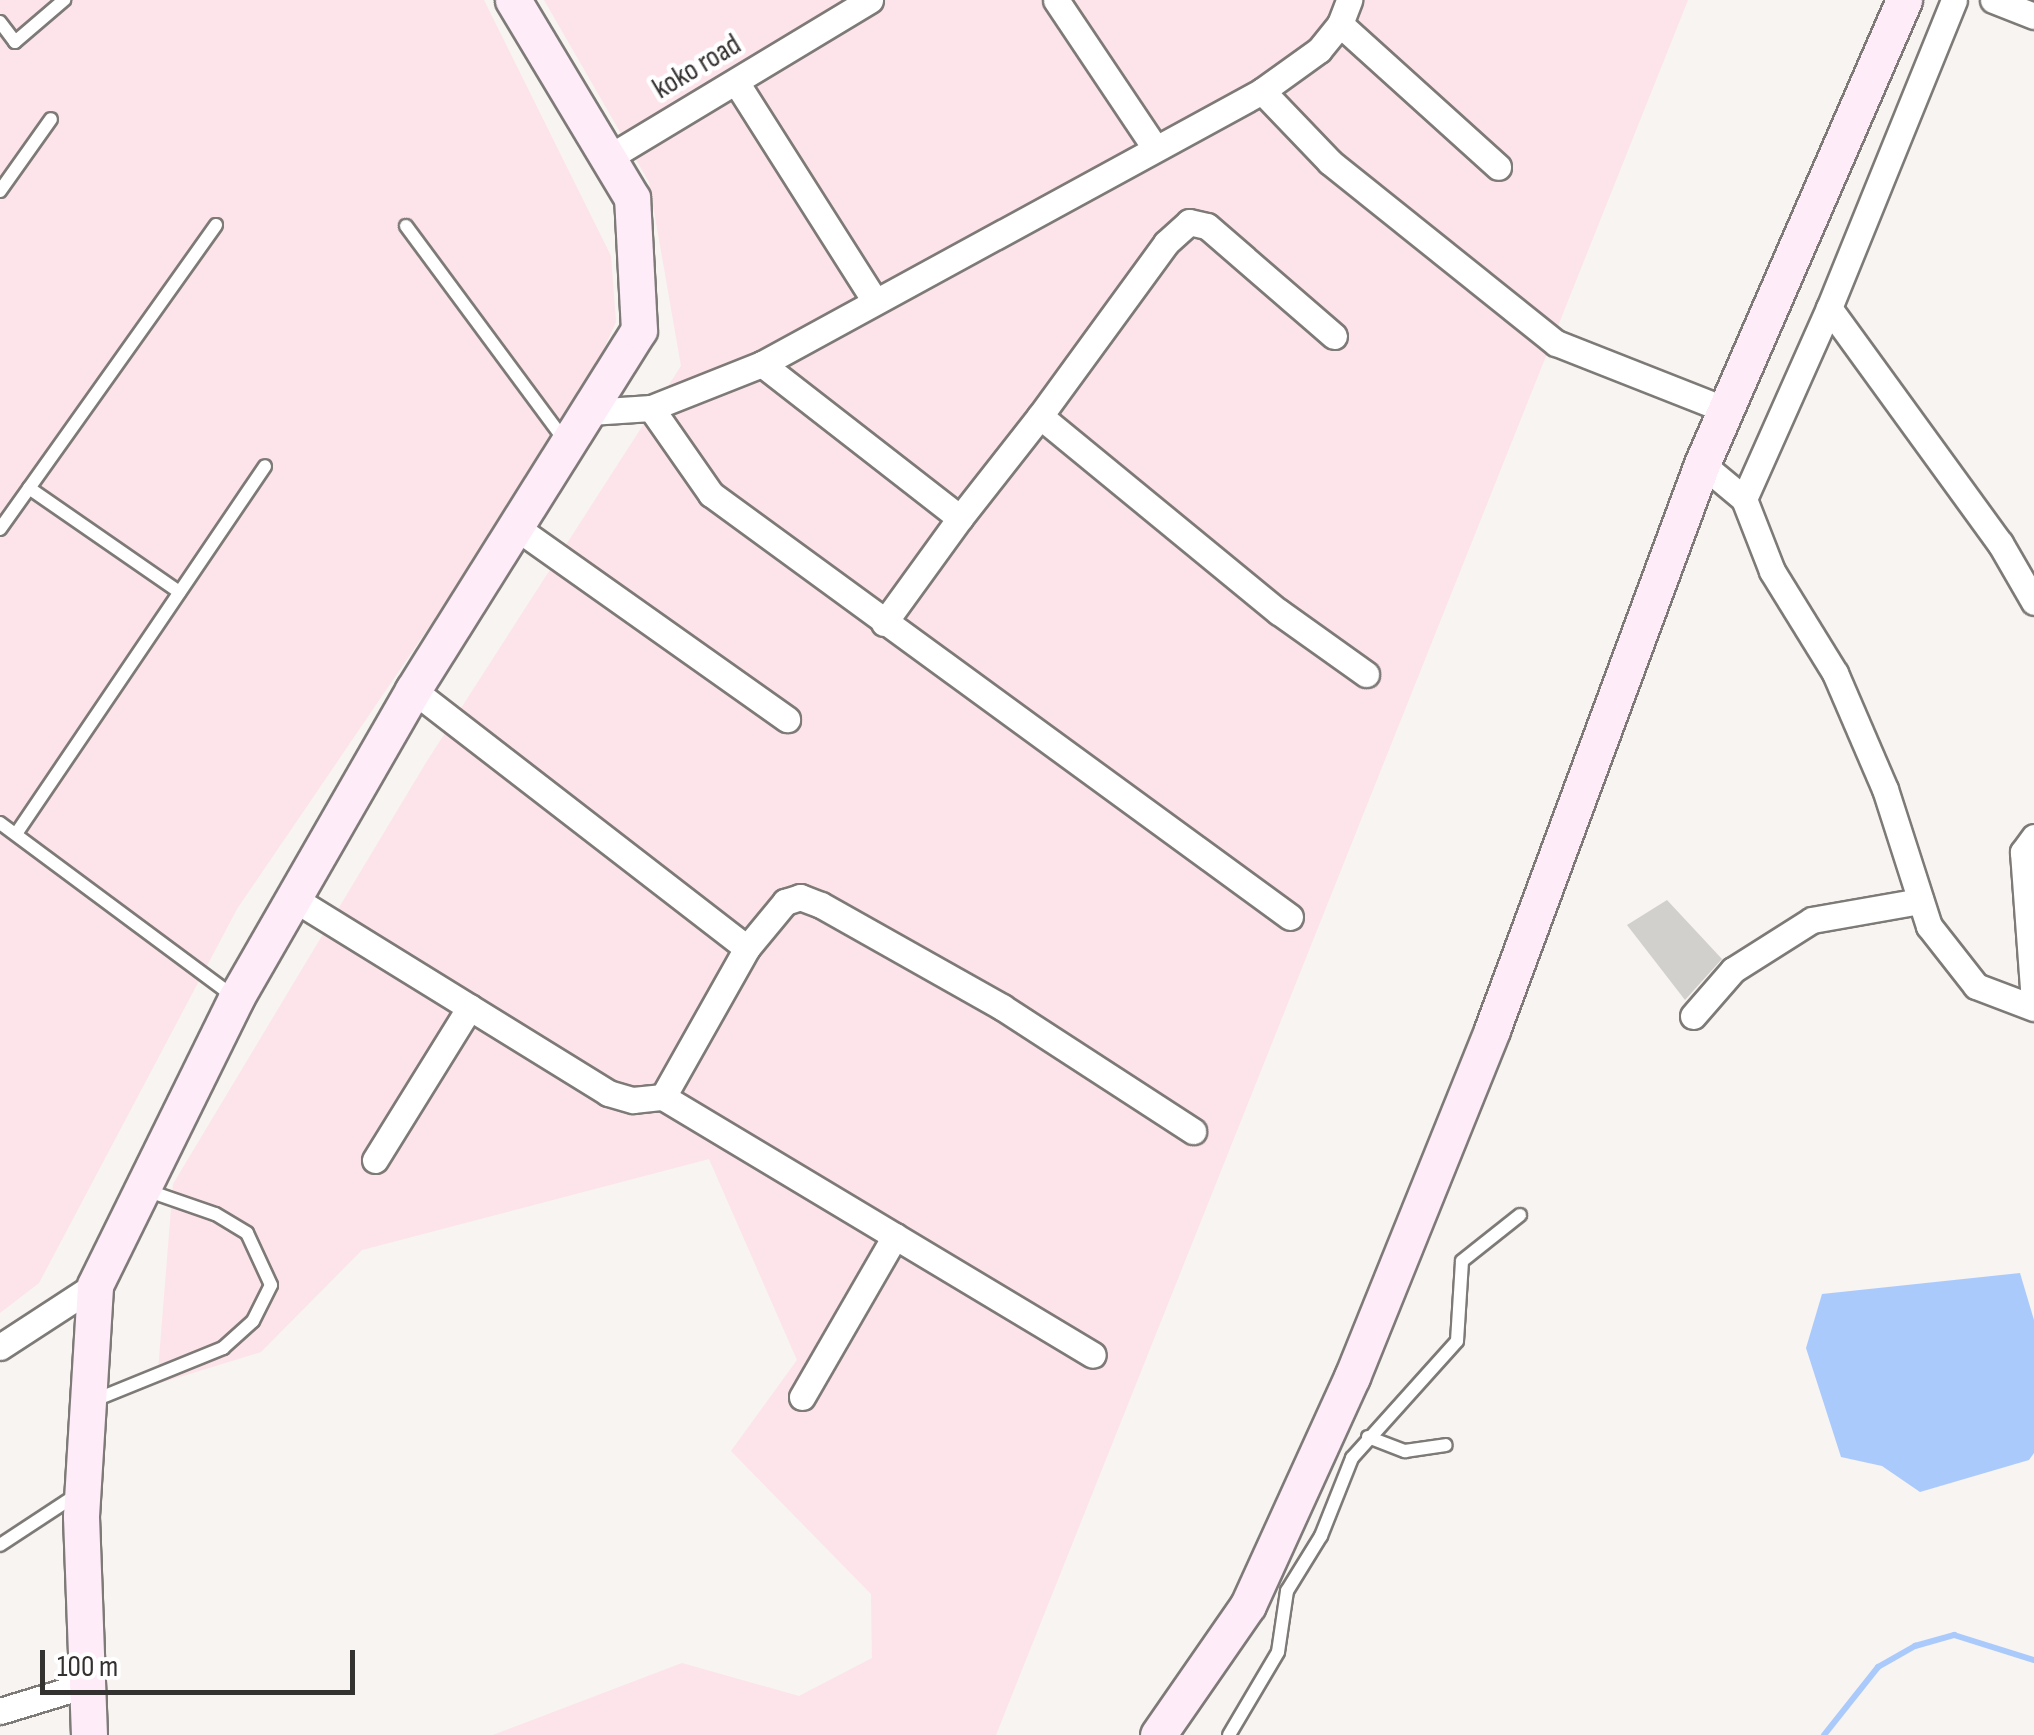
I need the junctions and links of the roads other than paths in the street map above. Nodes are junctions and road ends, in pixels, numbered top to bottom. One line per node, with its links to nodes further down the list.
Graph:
1 (64, 0): 10 (lane)
2 (1056, 0): 14 (street)
3 (1904, 0): 25 (main road)
4 (1954, 0): 21 (street)
5 (1993, 0): 9 (street)
6 (867, 1): 11 (street, koko road)
7 (517, 2): 15 (main road)
8 (1344, 12): 12 (street); 16 (street)
9 (2034, 16)
10 (0, 22)
11 (736, 82): 15 (street, koko road); 20 (street)
12 (1262, 91): 14 (street); 25 (street)
13 (51, 120): 17 (lane)
14 (1155, 148): 20 (street)
15 (608, 158): 26 (main road)
16 (1498, 168)
17 (0, 191)
18 (216, 224): 31 (lane)
19 (406, 226): 28 (lane)
20 (875, 302): 23 (street)
21 (1829, 308): 32 (street); 37 (street)
22 (1334, 336): 27 (street)
23 (762, 364): 24 (street); 33 (street)
24 (651, 408): 26 (street); 38 (street)
25 (1726, 410): 29 (main road)
26 (590, 412): 28 (main road)
27 (1040, 416): 33 (street); 39 (street)
28 (568, 446): 34 (main road)
29 (1702, 464): 32 (street); 71 (main road)
30 (265, 466): 36 (lane)
31 (29, 488): 35 (lane); 36 (lane)
32 (1744, 500): 46 (street)
33 (960, 518): 38 (street)
34 (517, 528): 40 (main road); 41 (street)
35 (0, 529)
36 (180, 592): 43 (lane)
37 (2034, 602)
38 (884, 623): 47 (street)
39 (1366, 674)
40 (414, 690): 45 (main road); 48 (street)
41 (787, 718)
42 (0, 822): 43 (lane)
43 (16, 834): 49 (lane)
44 (2034, 837): 50 (street)
45 (296, 900): 49 (main road); 51 (street)
46 (1920, 901): 50 (street); 52 (street)
47 (1290, 917)
48 (747, 948): 53 (street); 54 (street)
49 (236, 998): 56 (main road)
50 (2034, 1005)
51 (470, 1006): 53 (street); 55 (street)
52 (1694, 1016)
53 (663, 1097): 58 (street)
54 (1193, 1131)
55 (376, 1160)
56 (140, 1188): 59 (main road); 63 (lane)
57 (1520, 1215): 64 (lane)
58 (895, 1236): 61 (street); 62 (street)
59 (95, 1285): 60 (street); 63 (main road)
60 (0, 1348)
61 (1093, 1355)
62 (802, 1397)
63 (86, 1404): 66 (main road)
64 (1368, 1437): 65 (lane); 72 (lane)
65 (1446, 1445)
66 (82, 1490): 67 (lane); 68 (main road)
67 (0, 1546)
68 (88, 1684): 69 (street); 70 (main road)
69 (0, 1711)
70 (90, 1735)
71 (1158, 1735)
72 (1230, 1735)

